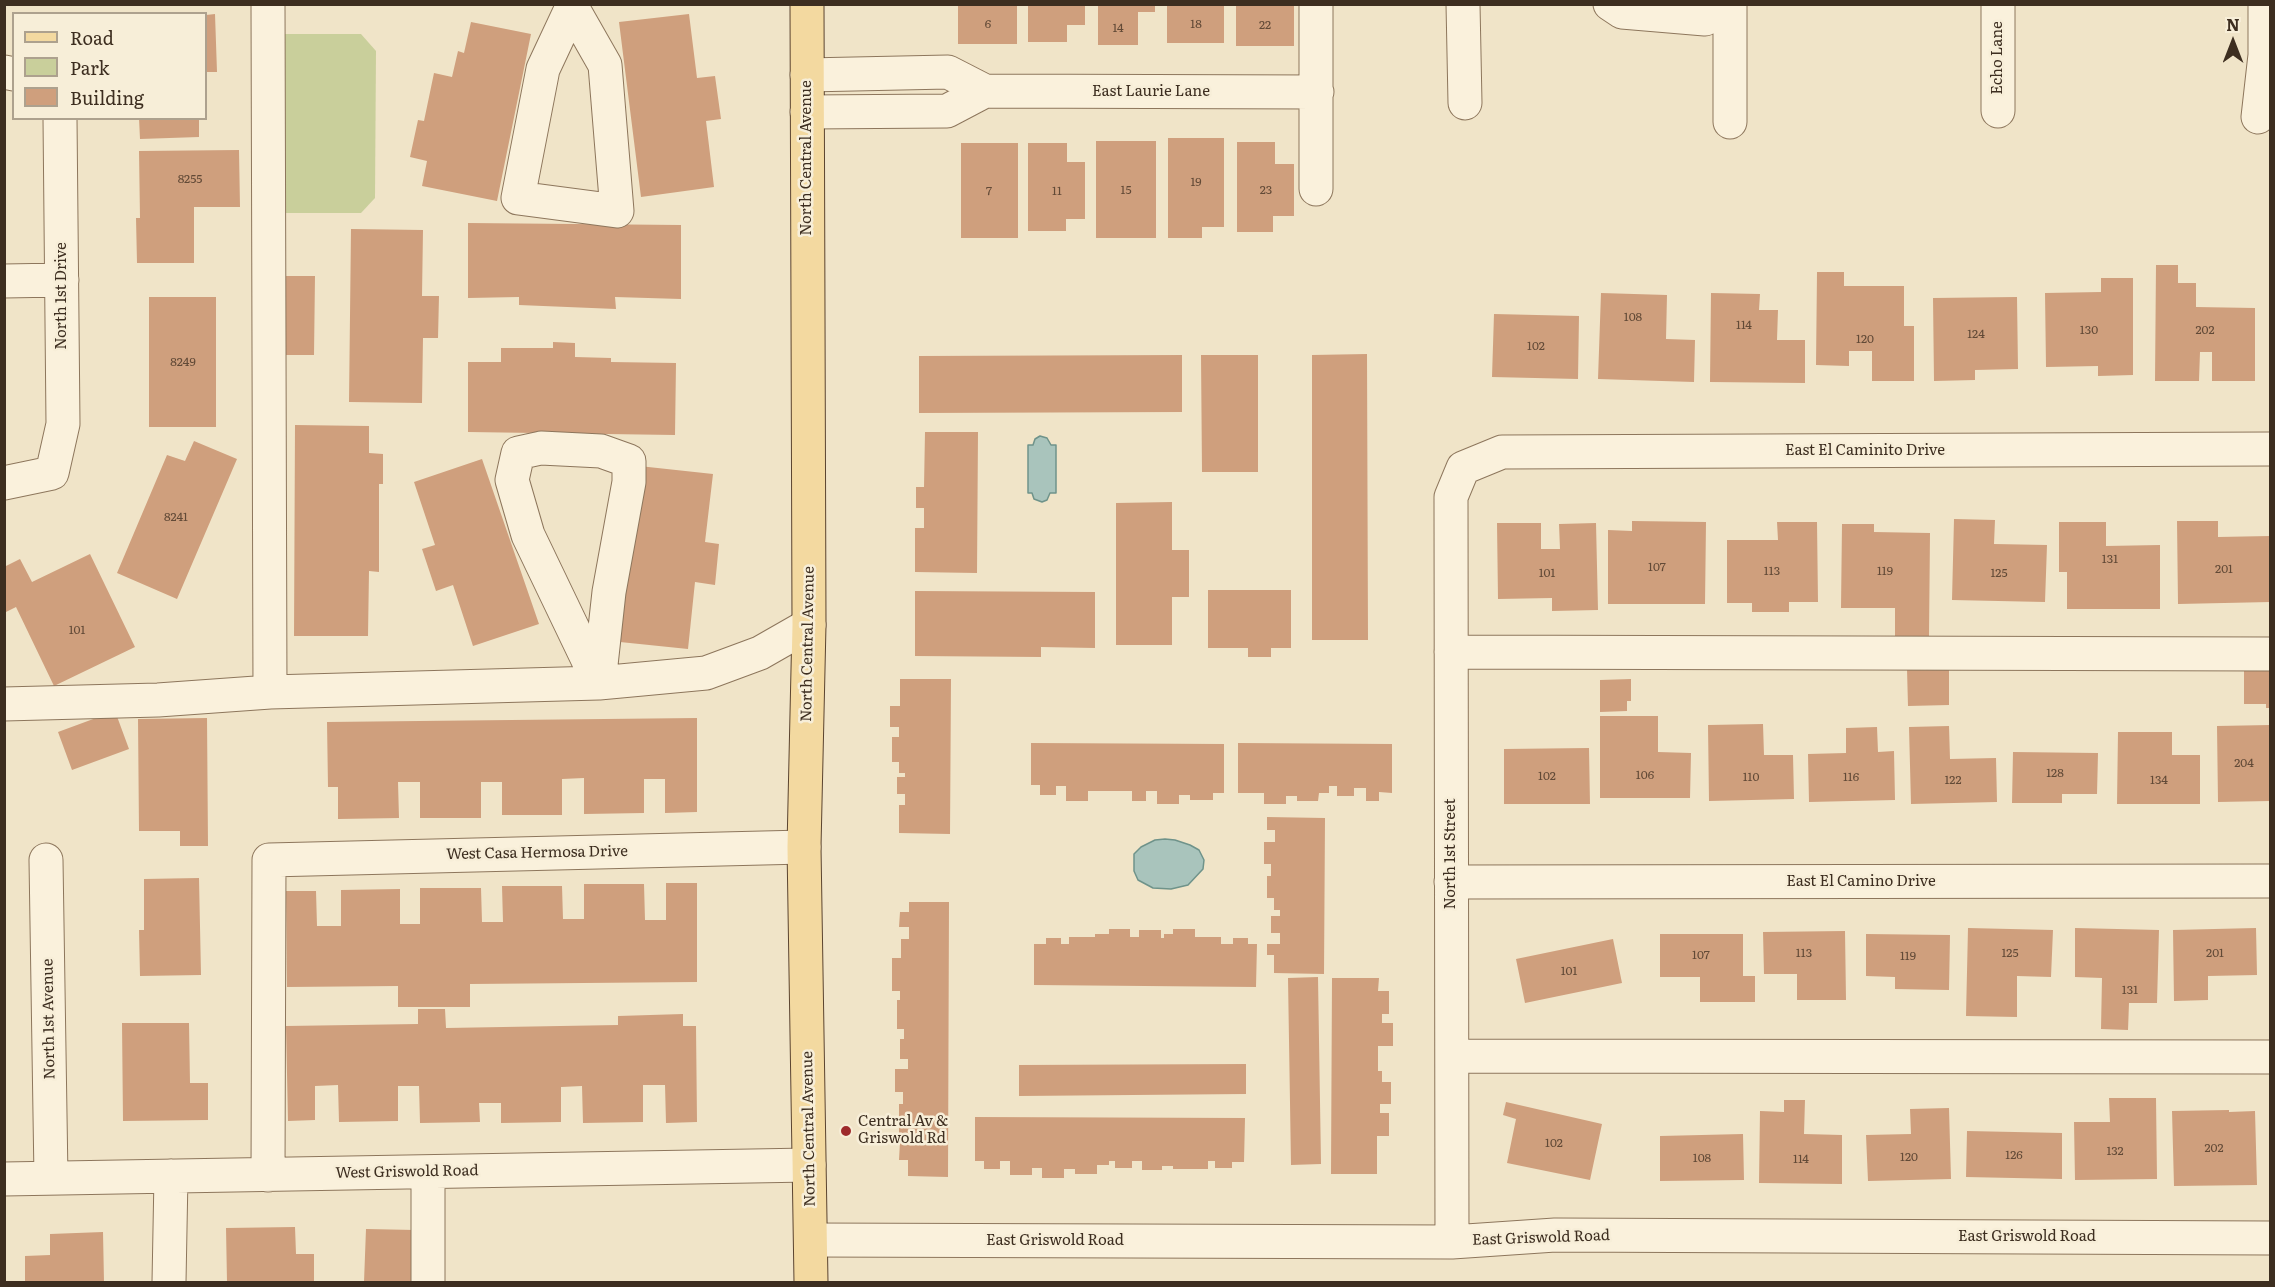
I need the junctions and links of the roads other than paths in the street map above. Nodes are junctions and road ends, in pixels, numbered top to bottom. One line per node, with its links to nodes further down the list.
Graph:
1 (268, 4): 32 (street)
2 (807, 4): 12 (main road, North Central Avenue)
3 (1316, 4): 14 (street)
4 (1463, 4): 15 (street)
5 (1610, 4): 6 (street)
6 (1720, 4)
7 (1730, 4): 21 (street)
8 (1998, 4): 17 (street, Echo Lane)
9 (2265, 4): 19 (street)
10 (572, 5): 10 (street)
11 (921, 74): 12 (street, East Laurie Lane); 13 (street, East Laurie Lane); 16 (street)
12 (807, 75): 18 (main road, North Central Avenue)
13 (985, 91): 14 (street, East Laurie Lane); 16 (street, East Laurie Lane)
14 (1317, 92): 22 (street)
15 (1465, 102)
16 (921, 111): 18 (street, East Laurie Lane)
17 (1998, 111)
18 (807, 112): 28 (main road, North Central Avenue)
19 (2258, 117)
20 (60, 120): 23 (street, North 1st Drive)
21 (1730, 122)
22 (1316, 189)
23 (62, 280): 24 (street); 27 (street, North 1st Drive)
24 (4, 281)
25 (2271, 449): 26 (street, East El Caminito Drive)
26 (1463, 468): 29 (street, North 1st Street)
27 (4, 483)
28 (809, 625): 31 (street); 34 (main road, North Central Avenue)
29 (1450, 652): 30 (street); 37 (street, North 1st Street)
30 (2271, 654)
31 (599, 683): 31 (street); 32 (street)
32 (270, 692): 33 (street)
33 (4, 704)
34 (804, 847): 40 (main road, North Central Avenue); 42 (street, West Casa Hermosa Drive)
35 (46, 860): 44 (street, North 1st Avenue)
36 (2271, 881): 37 (street, East El Camino Drive)
37 (1451, 882): 38 (street, North 1st Street)
38 (1452, 1056): 39 (street); 48 (street, North 1st Street)
39 (2271, 1057)
40 (809, 1165): 41 (street, West Griswold Road); 47 (main road, North Central Avenue)
41 (428, 1172): 42 (street, West Griswold Road); 50 (street)
42 (268, 1175): 43 (street, West Griswold Road)
43 (171, 1176): 44 (street, West Griswold Road); 49 (street)
44 (51, 1178): 45 (street, West Griswold Road)
45 (4, 1179)
46 (2271, 1238): 48 (street, East Griswold Road)
47 (811, 1240): 48 (street, East Griswold Road); 51 (main road, North Central Avenue)
48 (1452, 1242)
49 (169, 1282)
50 (428, 1282)
51 (811, 1282)

